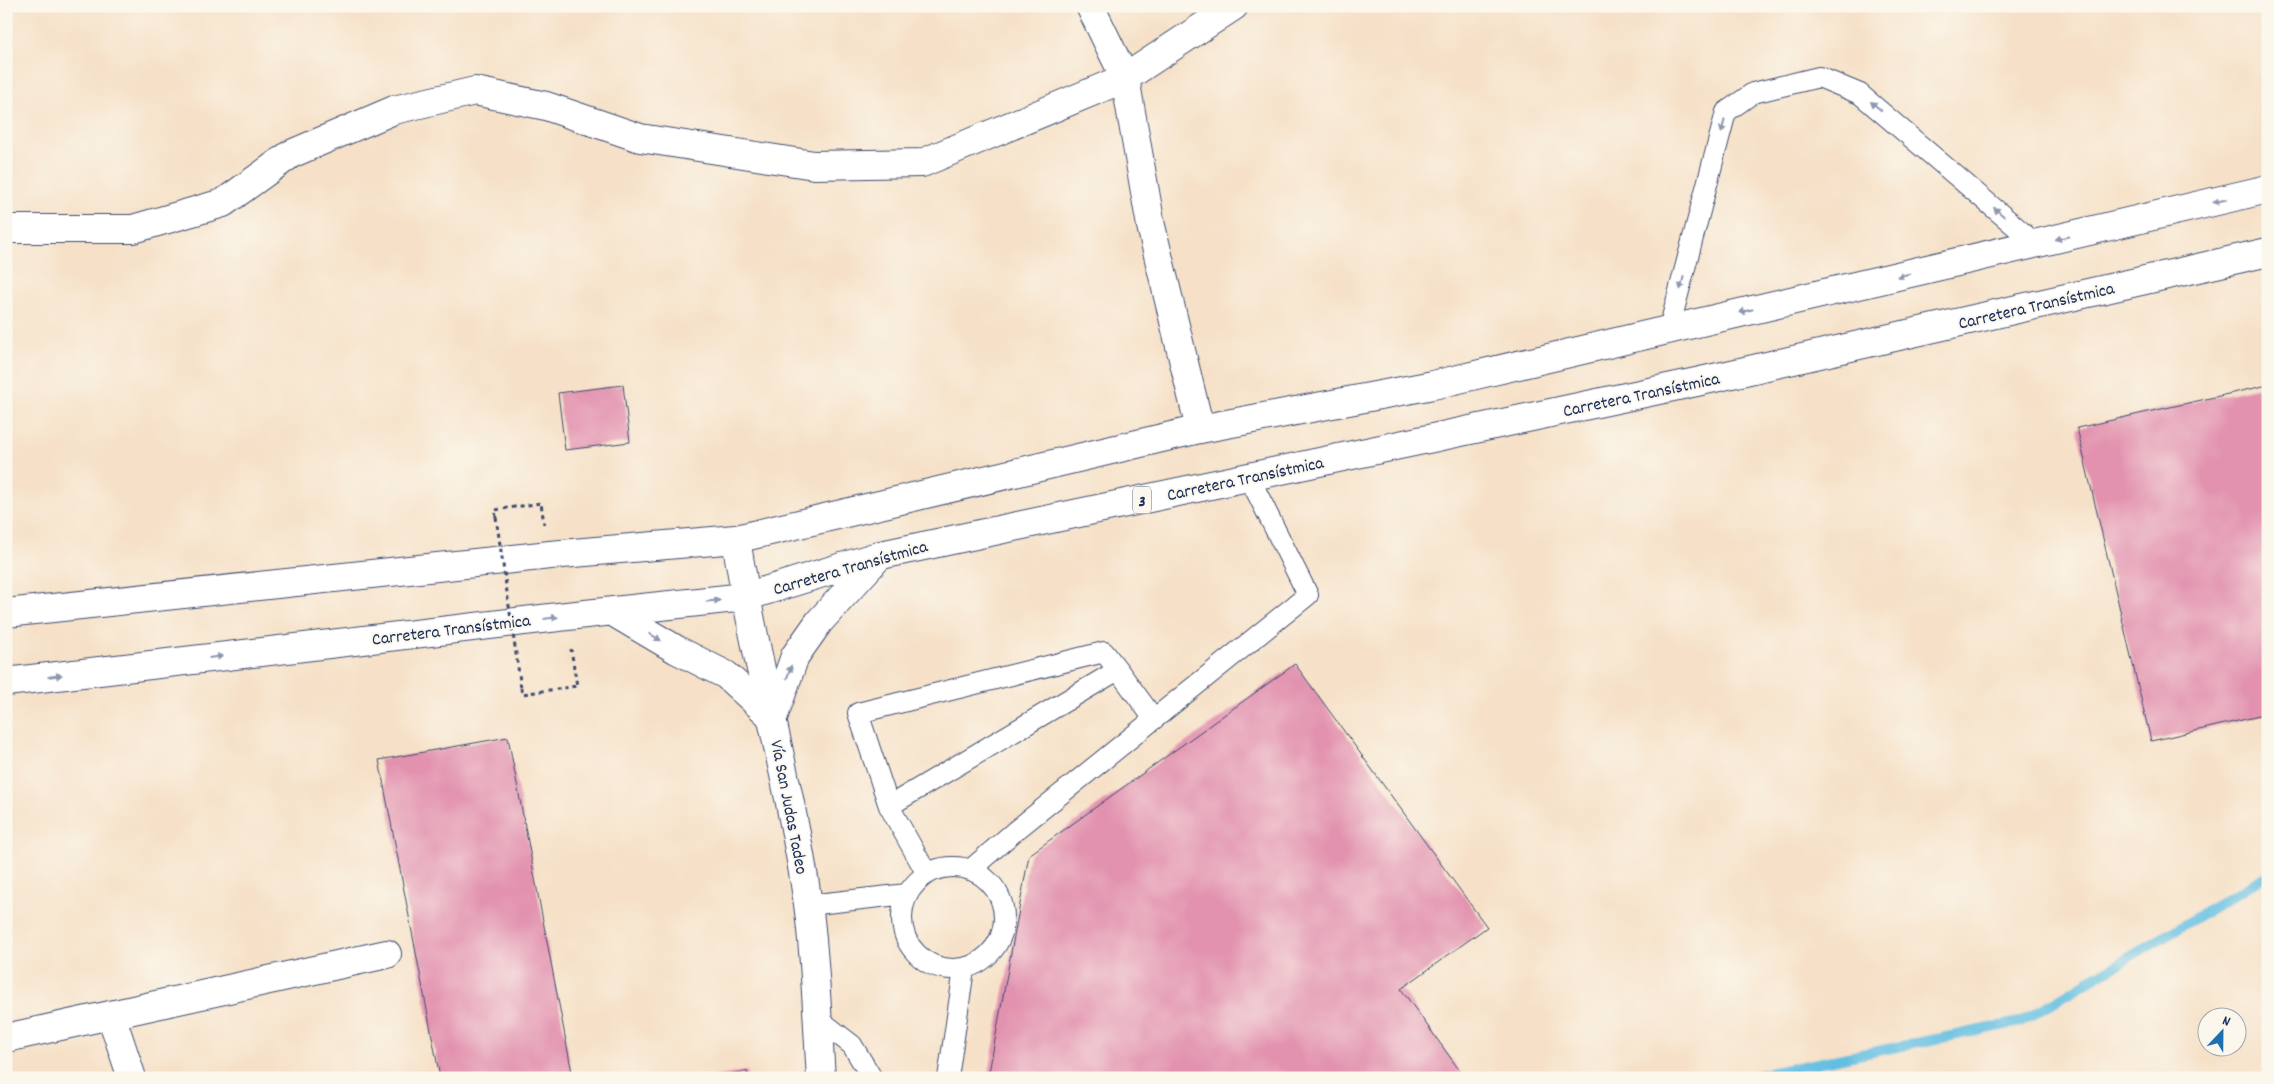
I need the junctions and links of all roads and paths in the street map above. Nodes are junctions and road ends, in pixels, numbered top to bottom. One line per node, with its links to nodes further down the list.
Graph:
1 (1090, 6): 3 (main road)
2 (1234, 6): 3 (main road)
3 (1125, 78): 5 (main road); 9 (main road)
4 (2268, 190): 6 (main road, one-way to 6)
5 (6, 229)
6 (2036, 244): 8 (main road, one-way to 8); 8 (lane, one-way to 8)
7 (2268, 252): 10 (main road, Carretera Transístmica / 3)
8 (1669, 329): 9 (main road)
9 (1200, 429): 12 (main road)
10 (1249, 477): 13 (main road, Carretera Transístmica / 3); 21 (lane)
11 (541, 503): 17 (path, bridge)
12 (736, 539): 14 (main road, Vía San Judas Tadeo); 16 (main road)
13 (880, 555): 14 (main road, Carretera Transístmica / 3); 20 (main road, one-way to 13)
14 (745, 597): 15 (main road, Carretera Transístmica / 3, one-way to 14); 20 (main road, Vía San Judas Tadeo)
15 (613, 612): 17 (main road, Carretera Transístmica / 3); 20 (main road, one-way to 20)
16 (6, 614)
17 (566, 616): 19 (main road, Carretera Transístmica / 3, one-way to 17)
18 (1118, 670): 21 (lane); 22 (lane); 22 (lane)
19 (6, 682)
20 (773, 718): 26 (main road, Vía San Judas Tadeo)
21 (1154, 719): 23 (lane)
22 (889, 806): 24 (lane)
23 (970, 870): 24 (lane); 28 (lane)
24 (928, 874): 25 (lane)
25 (907, 894): 26 (lane); 28 (lane)
26 (808, 905): 30 (main road, Vía San Judas Tadeo)
27 (387, 954): 29 (main road)
28 (964, 969): 35 (lane)
29 (111, 1015): 31 (main road); 32 (main road)
30 (817, 1018): 33 (main road, Vía San Judas Tadeo); 34 (lane)
31 (6, 1038)
32 (132, 1078)
33 (821, 1078)
34 (872, 1078)
35 (948, 1078)

